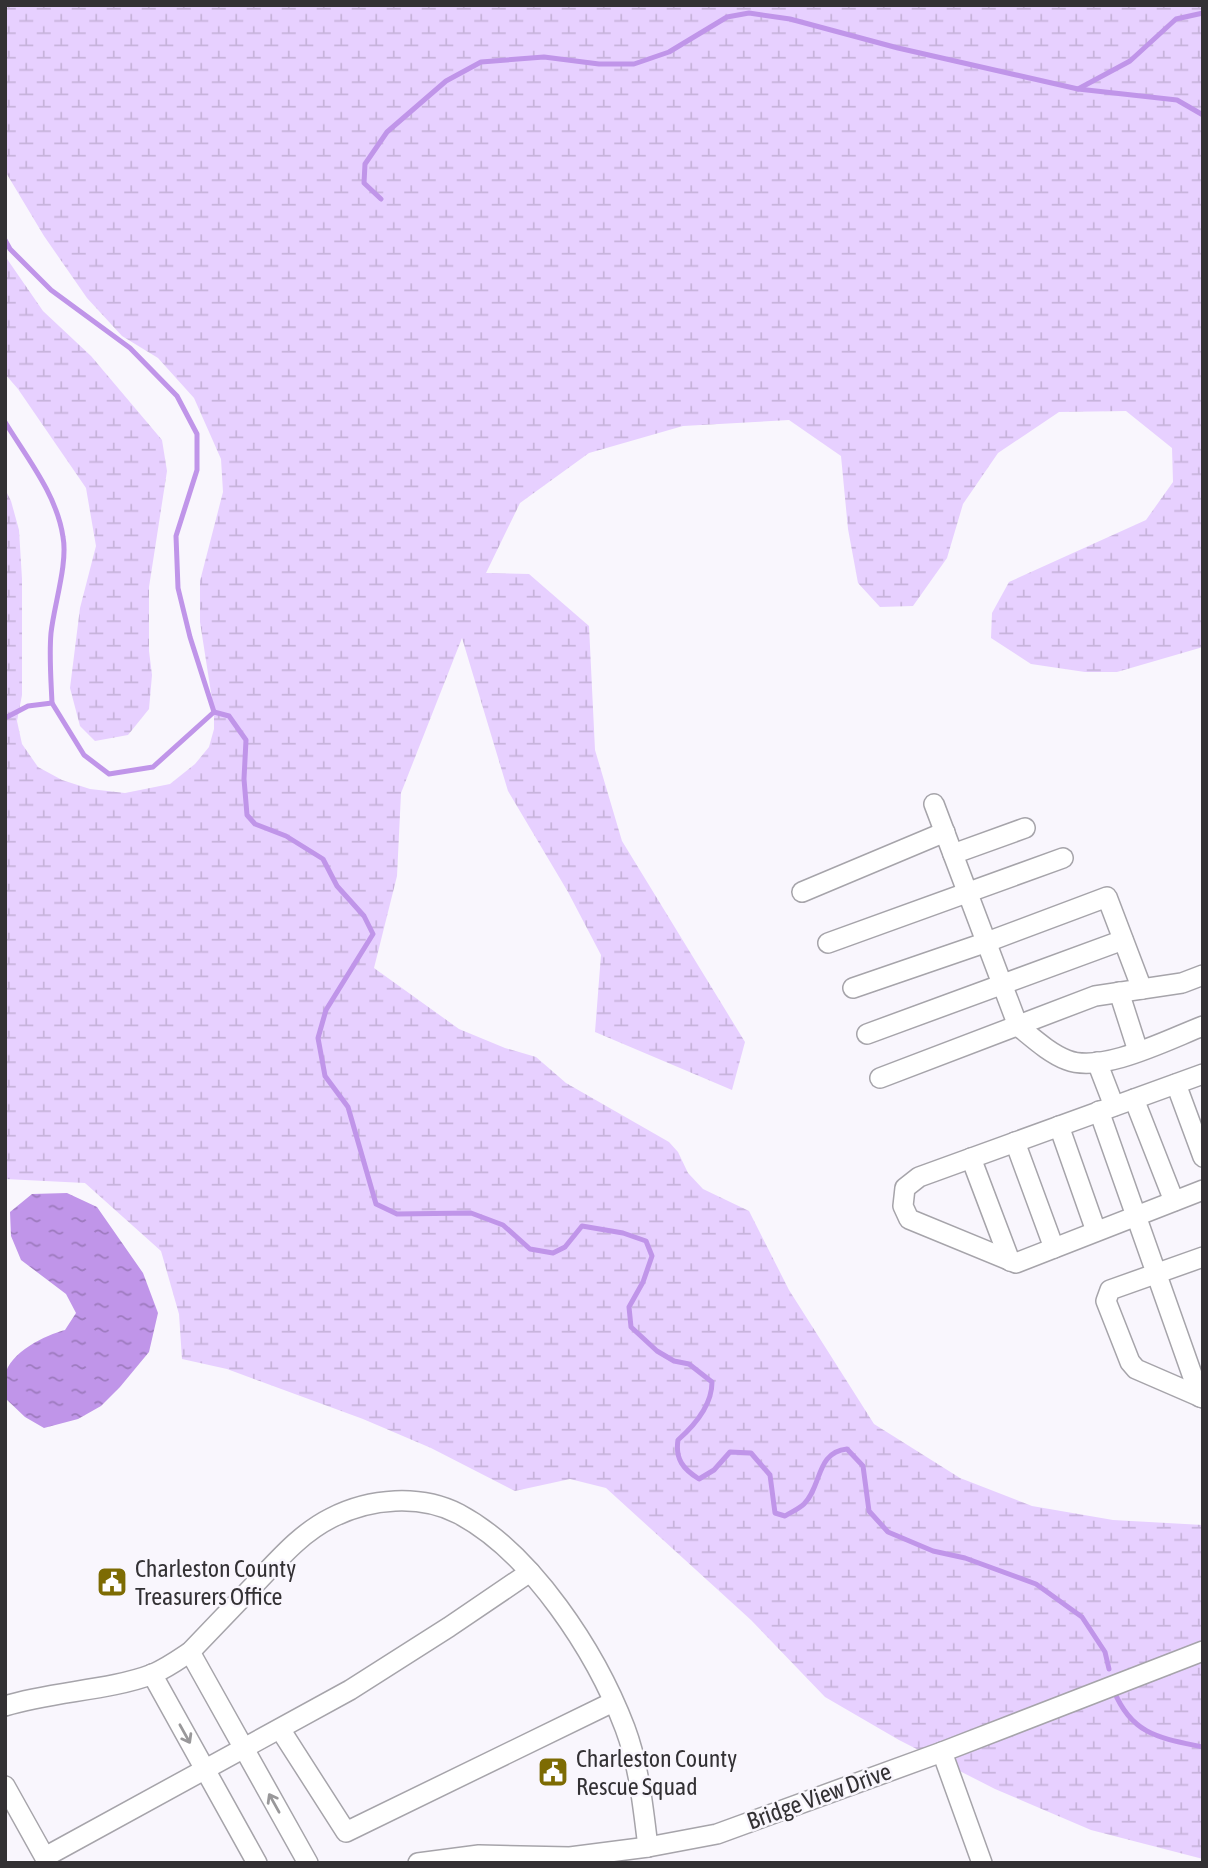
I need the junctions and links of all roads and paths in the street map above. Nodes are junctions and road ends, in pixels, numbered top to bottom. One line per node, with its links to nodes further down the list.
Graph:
1 (934, 804): 3 (street)
2 (1025, 828): 4 (street)
3 (945, 832): 4 (street); 7 (street)
4 (953, 854): 6 (street)
5 (1063, 858): 6 (street)
6 (967, 891): 9 (street); 10 (street)
7 (802, 892)
8 (1123, 940): 9 (street); 12 (street); 14 (street)
9 (987, 942): 12 (street); 13 (street)
10 (828, 943)
11 (1203, 975): 14 (street)
12 (1003, 985): 16 (street); 18 (street)
13 (853, 988)
14 (1142, 989): 15 (street)
15 (1119, 992): 16 (street); 19 (street)
16 (1018, 1026): 20 (street); 22 (street)
17 (1203, 1026): 19 (street)
18 (867, 1034)
19 (1138, 1051): 20 (street)
20 (1097, 1062): 25 (street)
21 (1203, 1074): 23 (street)
22 (880, 1078)
23 (1176, 1084): 24 (street); 28 (street)
24 (1134, 1099): 25 (street); 31 (street)
25 (1107, 1109): 26 (street); 32 (street)
26 (1059, 1126): 27 (street); 33 (street)
27 (1015, 1142): 29 (street); 34 (street)
28 (1203, 1157)
29 (971, 1158): 36 (street); 36 (street)
30 (1203, 1190): 31 (street)
31 (1174, 1201): 32 (street)
32 (1135, 1216): 33 (street); 37 (street)
33 (1096, 1231): 34 (street)
34 (1054, 1248): 36 (street)
35 (1203, 1256): 37 (street)
36 (1010, 1261)
37 (1156, 1274): 38 (street); 38 (street)
38 (1202, 1398)
39 (530, 1572): 41 (street); 43 (street); 45 (street)
40 (1203, 1651): 47 (street, Bridge View Drive)
41 (190, 1652): 42 (street); 46 (street)
42 (152, 1674): 44 (street); 48 (street, one-way to 48)
43 (613, 1702): 45 (street); 50 (street)
44 (5, 1706)
45 (280, 1729): 46 (street)
46 (244, 1749): 48 (street); 54 (street, one-way to 46)
47 (942, 1752): 50 (street, Bridge View Drive); 56 (street)
48 (205, 1769): 51 (street); 53 (street)
49 (5, 1786): 51 (street)
50 (648, 1847): 52 (street, Bridge View Drive)
51 (47, 1860)
52 (460, 1860): 55 (street, Bridge View Drive)
53 (257, 1863)
54 (308, 1863)
55 (418, 1863)
56 (982, 1863)

